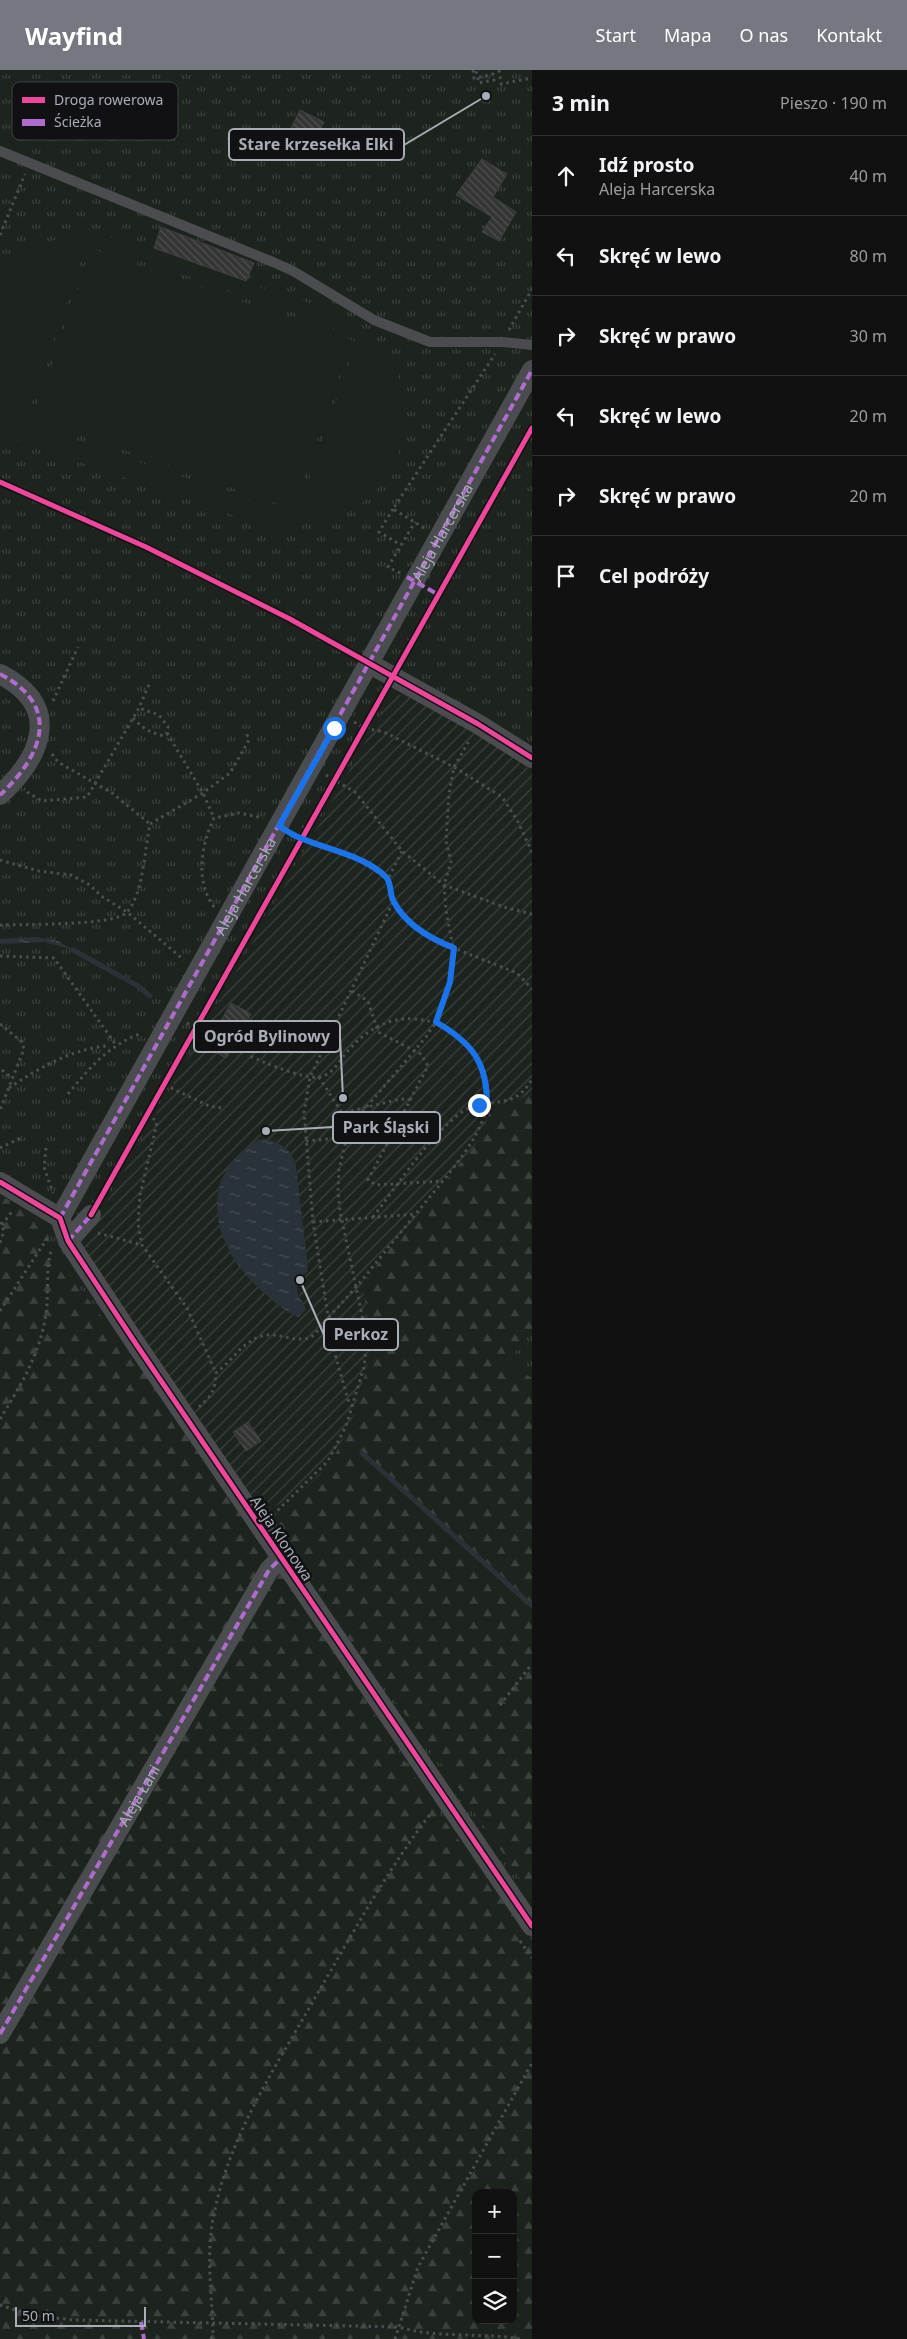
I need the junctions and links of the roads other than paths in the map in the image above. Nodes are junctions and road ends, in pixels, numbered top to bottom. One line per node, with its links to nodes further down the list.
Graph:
1 (0, 152): 2 (lane)
2 (532, 345)
3 (532, 370): 4 (street, Aleja Harcerska)
4 (370, 664): 6 (street); 9 (street, Aleja Harcerska)
5 (0, 674): 7 (street)
6 (532, 758)
7 (0, 795)
8 (0, 1182): 9 (street)
9 (60, 1218): 10 (street, Aleja Klonowa)
10 (281, 1558): 11 (street, Aleja Klonowa); 12 (street, Aleja Łani)
11 (532, 1926)
12 (0, 2034)

